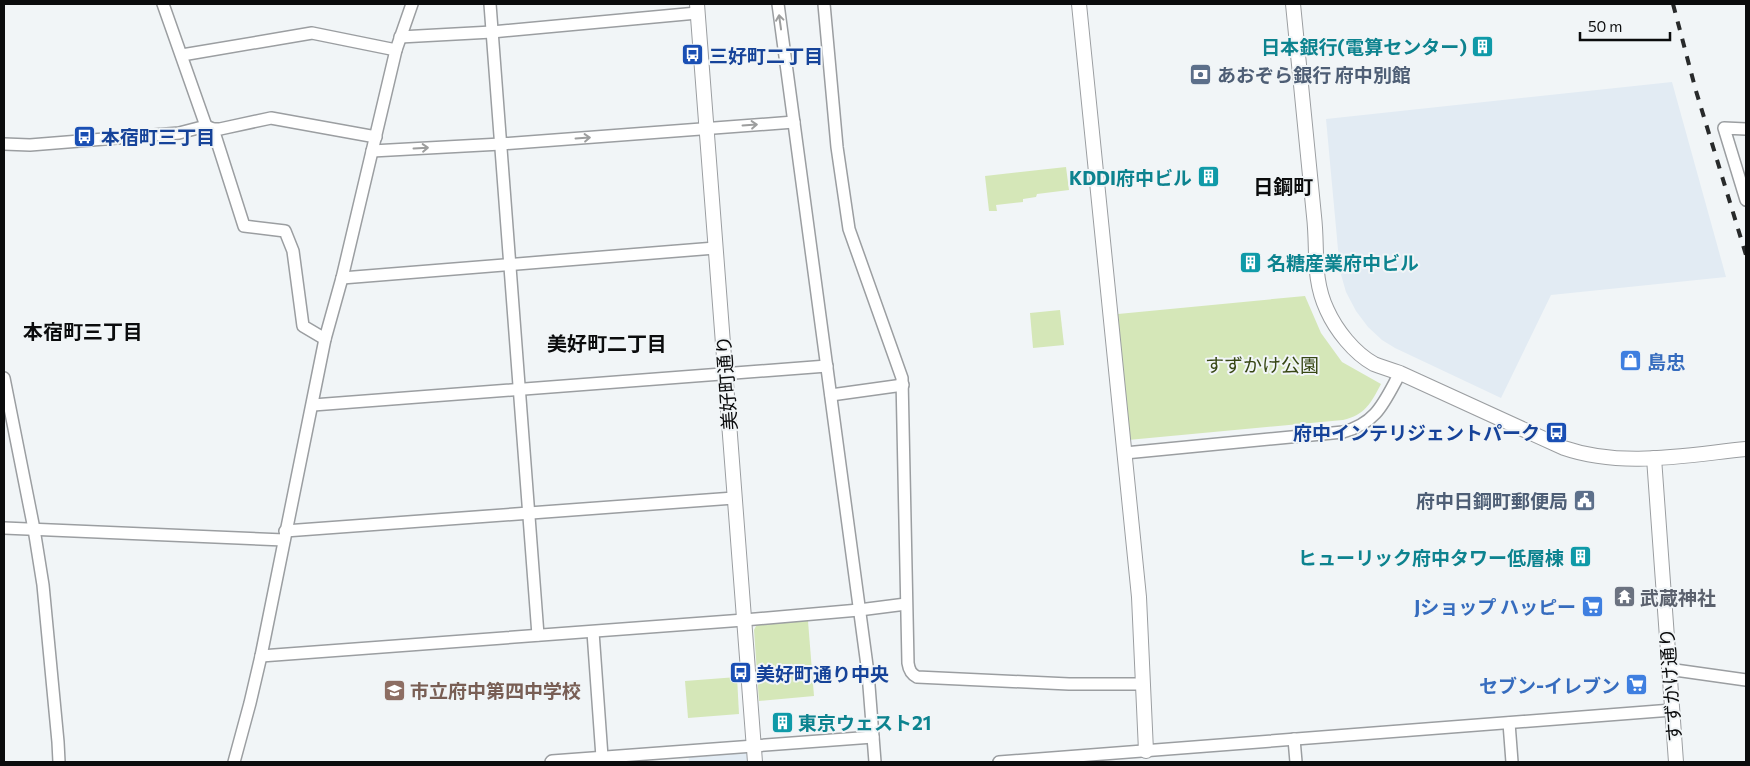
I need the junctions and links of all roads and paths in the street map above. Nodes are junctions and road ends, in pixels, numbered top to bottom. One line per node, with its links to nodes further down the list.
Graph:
1 (163, 4): 12 (street)
2 (412, 4): 10 (street)
3 (490, 4): 9 (street)
4 (778, 4): 13 (street, one-way to 4)
5 (824, 4): 30 (street)
6 (1080, 4): 35 (street)
7 (1294, 4): 27 (street)
8 (697, 8): 9 (street); 15 (street, 美好町通り)
9 (492, 32): 10 (street); 19 (street)
10 (400, 37): 11 (street)
11 (396, 50): 12 (street); 17 (street)
12 (182, 55): 14 (street)
13 (794, 122): 15 (street, one-way to 13); 26 (street)
14 (210, 128): 17 (street); 18 (street); 25 (street)
15 (706, 128): 19 (street, one-way to 15); 22 (street, 美好町通り)
16 (1746, 129): 21 (street)
17 (376, 137): 20 (street)
18 (4, 144)
19 (501, 144): 20 (street, one-way to 19); 23 (street)
20 (372, 151): 24 (street)
21 (1746, 200)
22 (715, 248): 23 (street); 28 (street, 美好町通り)
23 (510, 265): 24 (street); 31 (street)
24 (342, 278): 25 (street)
25 (325, 339): 33 (street)
26 (827, 366): 28 (street); 32 (street)
27 (1400, 372): 35 (street); 36 (street)
28 (725, 374): 31 (street); 37 (street, 美好町通り)
29 (4, 383): 40 (street)
30 (903, 385): 32 (street); 42 (street)
31 (519, 389): 33 (street); 38 (street)
32 (831, 395): 43 (street)
33 (313, 405): 41 (street)
34 (1746, 449): 36 (street)
35 (1125, 453): 50 (street)
36 (1654, 458): 48 (street, すずかけ通り)
37 (734, 498): 38 (street); 44 (street, 美好町通り)
38 (529, 513): 41 (street); 46 (street)
39 (4, 528): 40 (street)
40 (34, 528): 41 (street); 60 (street)
41 (285, 536): 47 (street)
42 (906, 604): 43 (street); 50 (street)
43 (859, 610): 44 (street); 53 (street)
44 (744, 620): 45 (street); 55 (street, 美好町通り)
45 (593, 632): 46 (street); 57 (street)
46 (538, 635): 47 (street)
47 (261, 656): 61 (street)
48 (1668, 668): 49 (street); 51 (street, すずかけ通り)
49 (1746, 680)
50 (1142, 684): 56 (street)
51 (1672, 710): 52 (street); 68 (street, すずかけ通り)
52 (1509, 723): 54 (street); 67 (street)
53 (873, 737): 55 (street); 64 (street)
54 (1294, 739): 56 (street); 66 (street)
55 (753, 746): 58 (street); 63 (street, 美好町通り)
56 (1146, 751): 59 (street)
57 (602, 757): 58 (street); 62 (street)
58 (686, 757)
59 (1069, 760): 65 (street)
60 (59, 762)
61 (234, 762)
62 (551, 762)
63 (755, 762)
64 (875, 762)
65 (999, 762)
66 (1296, 762)
67 (1512, 762)
68 (1676, 762)

